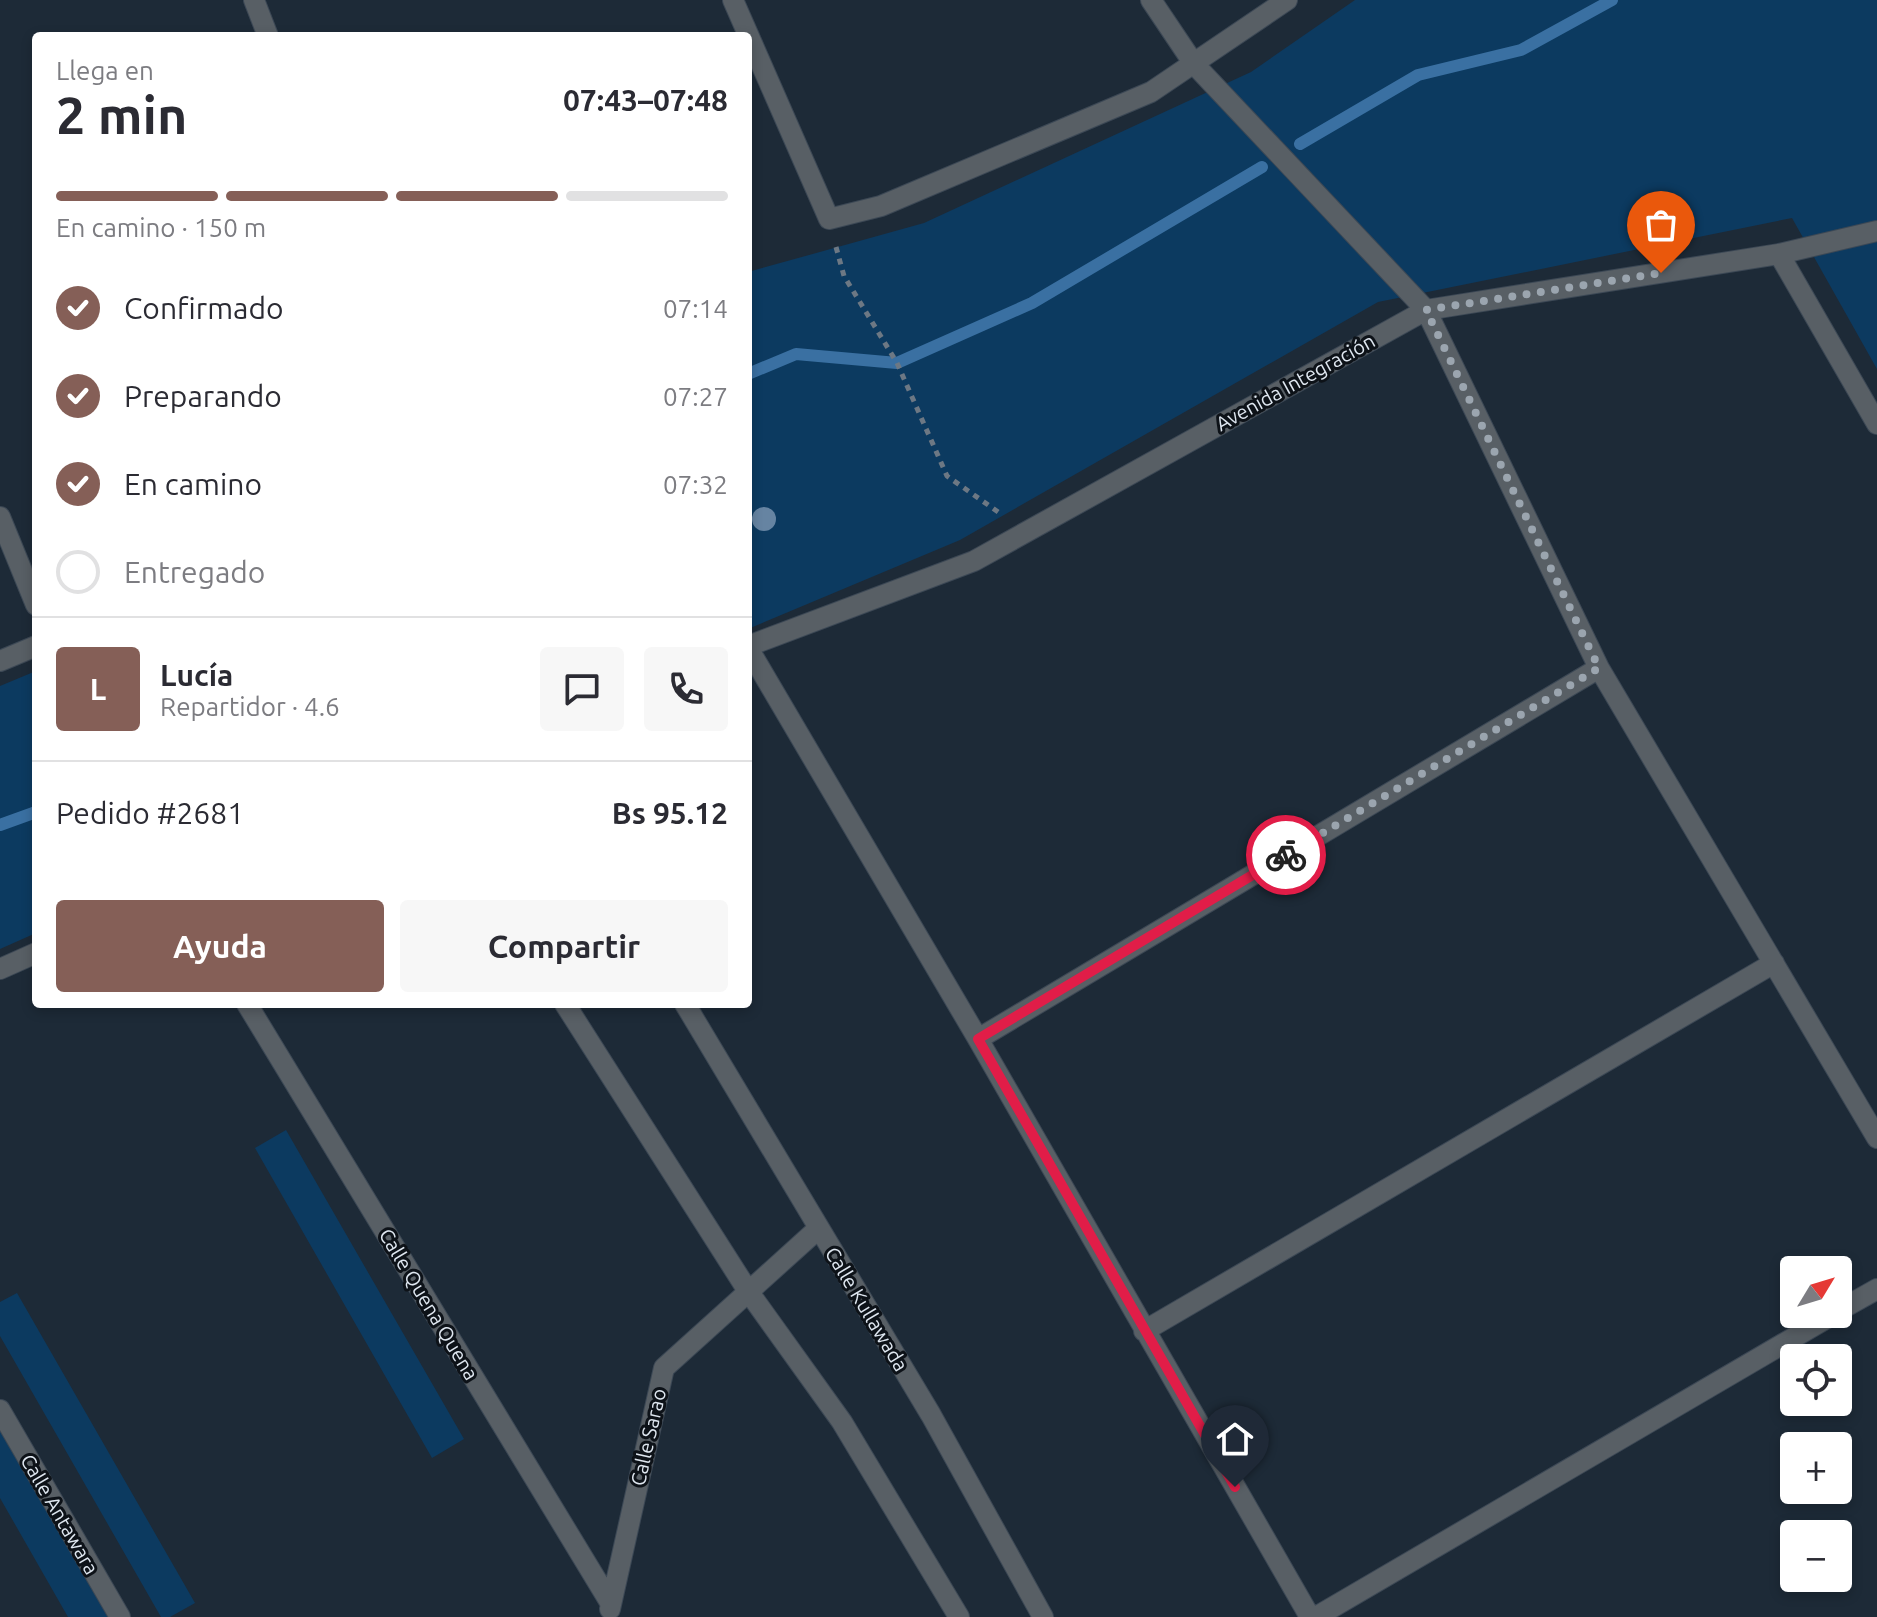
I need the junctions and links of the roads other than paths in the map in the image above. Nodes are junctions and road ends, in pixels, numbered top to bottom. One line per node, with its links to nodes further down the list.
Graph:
1 (254, 0): 5 (street)
2 (733, 0): 6 (street)
3 (1151, 0): 8 (street)
4 (1287, 0): 8 (street)
5 (266, 32)
6 (747, 32)
7 (752, 43): 8 (street)
8 (1194, 64): 11 (street)
9 (1877, 231): 10 (street, Avenida Integración)
10 (1779, 254): 11 (street, Avenida Integración); 12 (street)
11 (1426, 310): 15 (street, Avenida Integración); 19 (street)
12 (1877, 424)
13 (0, 517): 14 (street)
14 (32, 595)
15 (752, 645)
16 (32, 648): 18 (street)
17 (752, 654): 26 (street)
18 (0, 661)
19 (1599, 668): 21 (street); 26 (street)
20 (32, 955): 22 (street)
21 (1774, 963): 27 (street); 33 (street)
22 (0, 969)
23 (249, 1008): 35 (street, Calle Quena Quena)
24 (568, 1008): 30 (street)
25 (687, 1008): 28 (street, Calle Kullawada)
26 (978, 1039): 33 (street)
27 (1877, 1138)
28 (819, 1228): 30 (street, Calle Sarao); 38 (street, Calle Kullawada)
29 (1877, 1289): 31 (street)
30 (748, 1291): 35 (street, Calle Sarao); 37 (street)
31 (1852, 1304)
32 (1810, 1328): 39 (street)
33 (1144, 1331): 39 (street)
34 (0, 1410): 36 (street, Calle Antawara)
35 (610, 1610)
36 (120, 1617)
37 (959, 1617)
38 (1043, 1617)
39 (1313, 1617)

